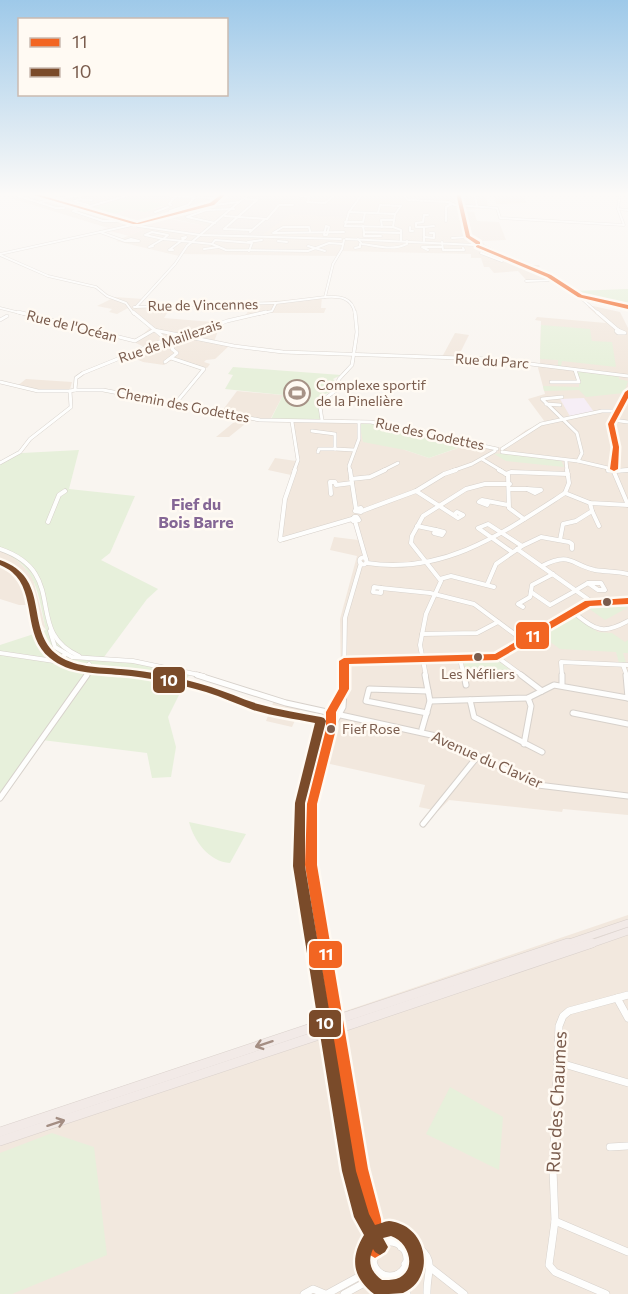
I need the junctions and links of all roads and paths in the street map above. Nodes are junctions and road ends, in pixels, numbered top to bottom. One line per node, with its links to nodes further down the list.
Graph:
1 (183, 253): 14 (street)
2 (338, 253): 11 (street)
3 (484, 253): 7 (street)
4 (498, 253): 6 (street)
5 (0, 254): 16 (street)
6 (513, 260): 7 (street); 9 (street)
7 (502, 261): 8 (street)
8 (493, 262)
9 (556, 280): 10 (street); 12 (street)
10 (526, 281)
11 (326, 297): 13 (street, Rue de Maillezais); 29 (street, Rue de Maillezais)
12 (583, 297): 17 (street); 21 (street)
13 (276, 303): 14 (street, Rue de Vincennes); 22 (street, Rue de Maillezais)
14 (136, 307): 16 (street, Rue de Vincennes)
15 (0, 308): 25 (street, Rue de l'Océan)
16 (129, 308): 20 (street)
17 (628, 308)
18 (4, 316): 19 (street)
19 (0, 320)
20 (154, 330): 22 (street); 23 (street); 25 (street, Rue de l'Océan)
21 (625, 333): 24 (street)
22 (189, 336): 26 (street, Rue de Maillezais); 29 (street)
23 (162, 340): 26 (street, Rue de Maillezais); 27 (street, Rue de Maillezais)
24 (628, 340)
25 (135, 341): 27 (street)
26 (172, 342): 28 (street)
27 (148, 346): 35 (street, Rue de Maillezais)
28 (171, 358): 30 (street); 40 (street)
29 (354, 358): 31 (street, Rue du Parc); 47 (street)
30 (165, 362)
31 (575, 370): 32 (street, Rue du Parc); 34 (street)
32 (628, 376)
33 (0, 382): 36 (street)
34 (551, 382)
35 (75, 390): 36 (street); 40 (street, Chemin des Godettes)
36 (70, 391): 62 (street)
37 (628, 392): 39 (street)
38 (562, 397): 41 (street)
39 (622, 403): 42 (street); 44 (street)
40 (175, 404): 50 (street, Chemin des Godettes)
41 (546, 404): 43 (street); 46 (street)
42 (628, 404)
43 (560, 405)
44 (617, 411): 48 (street); 49 (street)
45 (561, 412): 46 (street)
46 (554, 413): 48 (street)
47 (321, 420): 50 (street, Rue des Godettes); 51 (street, Rue des Godettes)
48 (562, 420): 58 (street); 63 (street)
49 (612, 420): 52 (street); 65 (street)
50 (292, 422): 84 (street)
51 (359, 422): 57 (street); 58 (street, Rue des Godettes)
52 (628, 422)
53 (312, 431): 54 (street)
54 (335, 434): 55 (street); 56 (street)
55 (341, 434)
56 (334, 449): 57 (street); 59 (street)
57 (354, 450): 70 (street)
58 (499, 451): 60 (street); 61 (street, Rue des Godettes)
59 (318, 452)
60 (482, 459): 67 (street); 75 (street)
61 (565, 460): 63 (street, Rue des Godettes); 68 (street)
62 (0, 461)
63 (580, 462): 65 (street)
64 (398, 463): 70 (street)
65 (612, 470): 66 (street); 81 (street)
66 (628, 470)
67 (509, 473): 68 (street); 72 (street)
68 (568, 474): 76 (street)
69 (332, 475): 71 (street)
70 (352, 481): 71 (street); 84 (street)
71 (335, 483): 77 (street)
72 (510, 486): 73 (street); 80 (street); 82 (street)
73 (527, 489)
74 (65, 491): 89 (street)
75 (416, 491): 82 (street); 84 (street)
76 (565, 493): 79 (street); 88 (street)
77 (331, 494)
78 (488, 502): 80 (street)
79 (590, 503): 81 (street); 83 (street)
80 (508, 505): 88 (street)
81 (628, 505)
82 (441, 506): 85 (street); 91 (street)
83 (592, 511): 86 (street); 87 (street)
84 (357, 514): 99 (street)
85 (455, 514)
86 (582, 518): 87 (street); 95 (street)
87 (593, 518): 90 (street)
88 (524, 519): 93 (street)
89 (48, 522)
90 (599, 525)
91 (417, 526): 92 (street); 100 (street)
92 (436, 530)
93 (500, 532): 94 (street); 94 (street); 97 (street)
94 (490, 537): 97 (street); 100 (street)
95 (561, 540): 97 (street); 98 (street)
96 (0, 549): 118 (street, Avenue du Clavier)
97 (517, 549): 101 (street); 106 (street)
98 (572, 549)
99 (365, 561): 100 (street); 128 (street)
100 (427, 562): 104 (street)
101 (542, 566): 102 (street); 103 (street)
102 (553, 574): 109 (street); 111 (street)
103 (628, 574)
104 (440, 579): 106 (street); 110 (street)
105 (588, 583): 109 (street)
106 (487, 585): 108 (street)
107 (372, 586): 110 (street)
108 (494, 587)
109 (576, 590): 111 (street); 113 (street)
110 (435, 594): 117 (street); 119 (street)
111 (532, 594): 114 (street)
112 (628, 601): 113 (street)
113 (592, 602): 115 (street)
114 (523, 608)
115 (573, 612): 116 (street); 120 (street)
116 (628, 621)
117 (498, 622): 119 (street); 120 (street)
118 (50, 631): 122 (street); 123 (street, Avenue du Clavier)
119 (422, 634): 126 (street)
120 (524, 641): 124 (street)
121 (0, 653): 122 (street)
122 (65, 655): 123 (street); 125 (street, Avenue du Clavier)
123 (85, 657): 125 (street, Avenue du Clavier)
124 (497, 657): 127 (street); 131 (street)
125 (102, 659): 142 (street, Avenue du Clavier)
126 (423, 659): 127 (street); 128 (street); 136 (street)
127 (460, 659): 132 (street)
128 (344, 661): 135 (street)
129 (89, 664): 153 (street)
130 (626, 665): 134 (street); 139 (street)
131 (517, 672): 132 (street); 137 (street)
132 (463, 673): 133 (street)
133 (466, 685)
134 (562, 685): 137 (street); 139 (street)
135 (344, 689): 142 (street); 144 (street)
136 (428, 691): 140 (street); 145 (street)
137 (542, 691): 138 (street)
138 (528, 698): 141 (street); 149 (street)
139 (628, 698)
140 (430, 700): 141 (street); 145 (street)
141 (470, 700): 149 (street)
142 (331, 712): 144 (street, Avenue du Clavier); 147 (street)
143 (573, 712): 146 (street)
144 (339, 713): 147 (street); 151 (street, Avenue du Clavier)
145 (427, 713): 148 (street)
146 (628, 724)
147 (330, 729): 168 (street)
148 (422, 729)
149 (524, 744): 150 (street)
150 (542, 752)
151 (477, 757): 152 (street, Avenue du Clavier); 154 (street)
152 (628, 796)
153 (0, 798)
154 (423, 824)
155 (628, 922): 157 (highway)
156 (628, 931): 157 (highway)
157 (519, 963): 161 (highway, bridge)
158 (628, 995): 159 (street, Rue des Chaumes)
159 (617, 998): 160 (street); 162 (street, Rue des Chaumes)
160 (628, 1018)
161 (321, 1030): 164 (highway, one-way to 164); 165 (highway, one-way to 161)
162 (557, 1062): 163 (street); 169 (street, Rue des Chaumes)
163 (628, 1083)
164 (0, 1132)
165 (0, 1142)
166 (628, 1146): 167 (street)
167 (610, 1148)
168 (373, 1213): 170 (street); 174 (street)
169 (555, 1221): 173 (street); 186 (street, Rue des Chaumes)
170 (390, 1241): 171 (street); 174 (street)
171 (400, 1247): 172 (street); 176 (street)
172 (420, 1248): 175 (street); 177 (street)
173 (628, 1252)
174 (375, 1255): 178 (street); 180 (street)
175 (418, 1260): 176 (street); 177 (street)
176 (404, 1266): 178 (street); 183 (street)
177 (431, 1271): 184 (street); 185 (street)
178 (385, 1276): 181 (street); 182 (street)
179 (304, 1294): 180 (street)
180 (326, 1294)
181 (344, 1294)
182 (400, 1294)
183 (407, 1294)
184 (427, 1294)
185 (464, 1294)
186 (606, 1294)

